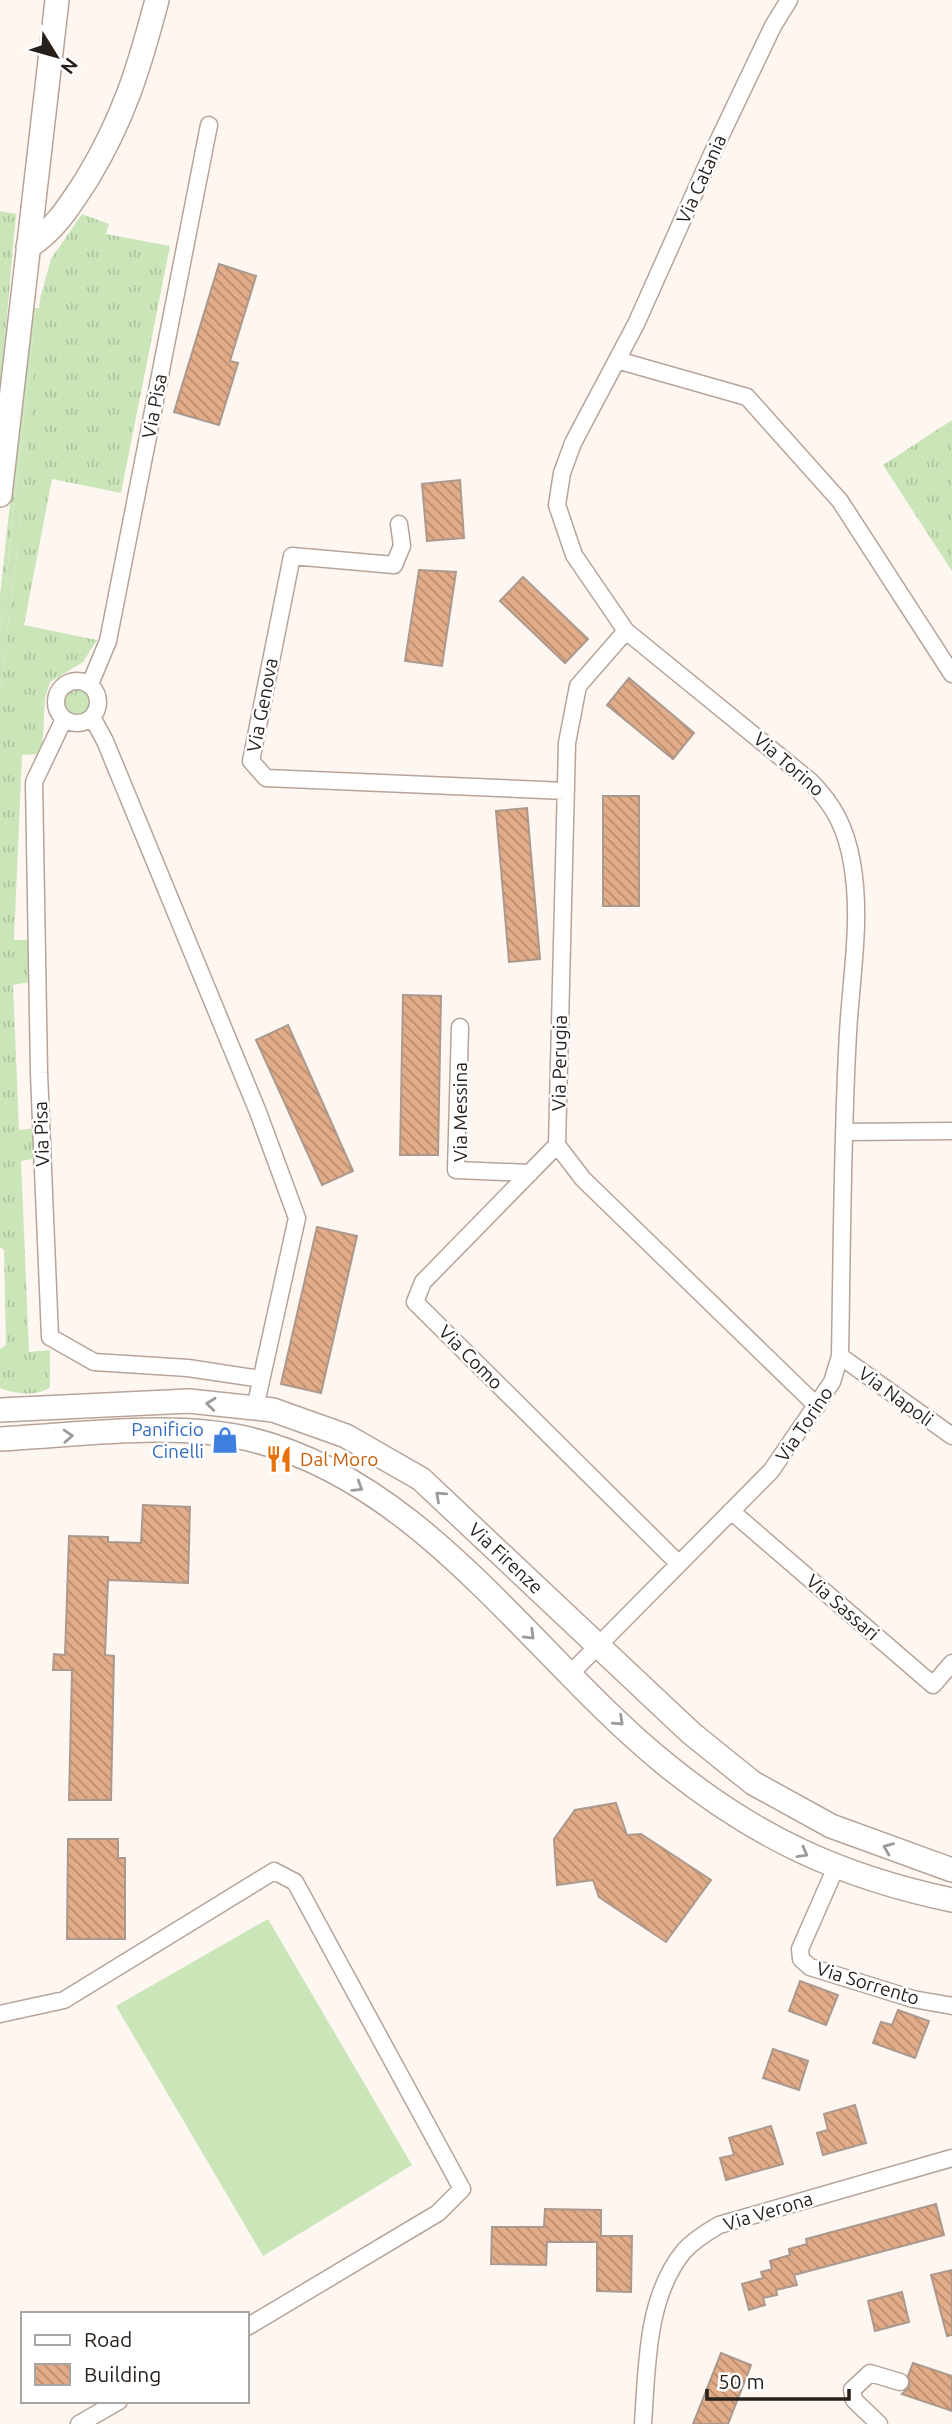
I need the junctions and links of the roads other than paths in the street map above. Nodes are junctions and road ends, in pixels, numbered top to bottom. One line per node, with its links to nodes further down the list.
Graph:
1 (57, 0): 5 (street)
2 (157, 0): 5 (street)
3 (789, 0): 6 (street, Via Catania)
4 (209, 125): 12 (street, Via Pisa)
5 (28, 247): 7 (street)
6 (617, 360): 10 (street, Via Torino); 11 (street)
7 (4, 414): 8 (street)
8 (0, 495)
9 (399, 524): 15 (street, Via Genova)
10 (626, 631): 15 (street, Via Perugia); 18 (street, Via Torino)
11 (952, 674)
12 (90, 684): 13 (street); 14 (street)
13 (92, 717): 14 (street); 22 (street)
14 (64, 719): 22 (street, Via Pisa)
15 (566, 791): 19 (street, Via Perugia)
16 (460, 1027): 20 (street, Via Messina)
17 (952, 1131): 18 (street)
18 (845, 1132): 21 (street, Via Torino)
19 (557, 1145): 20 (street, Via Como); 23 (street)
20 (530, 1173): 29 (street, Via Como)
21 (840, 1356): 23 (street, Via Torino); 26 (street, Via Napoli)
22 (261, 1380): 24 (street)
23 (817, 1406): 28 (street, Via Torino)
24 (255, 1408): 25 (street, Via Firenze, one-way to 25); 30 (street, Via Firenze, one-way to 24)
25 (0, 1410)
26 (952, 1436)
27 (0, 1439): 32 (street, Via Firenze, one-way to 32)
28 (731, 1511): 29 (street, Via Torino); 31 (street, Via Sassari)
29 (678, 1563): 30 (street, Via Torino)
30 (597, 1644): 32 (street, Via Torino); 34 (street, Via Firenze, one-way to 30)
31 (952, 1663)
32 (569, 1674): 33 (street, Via Firenze, one-way to 33)
33 (836, 1867): 35 (street, Via Firenze); 36 (street, Via Sorrento)
34 (952, 1871)
35 (952, 1900)
36 (952, 2006)
37 (0, 2014): 39 (street)
38 (952, 2158): 43 (street, Via Verona)
39 (248, 2326)
40 (900, 2382): 44 (street)
41 (116, 2403): 42 (street)
42 (79, 2424)
43 (643, 2424)
44 (879, 2424)

